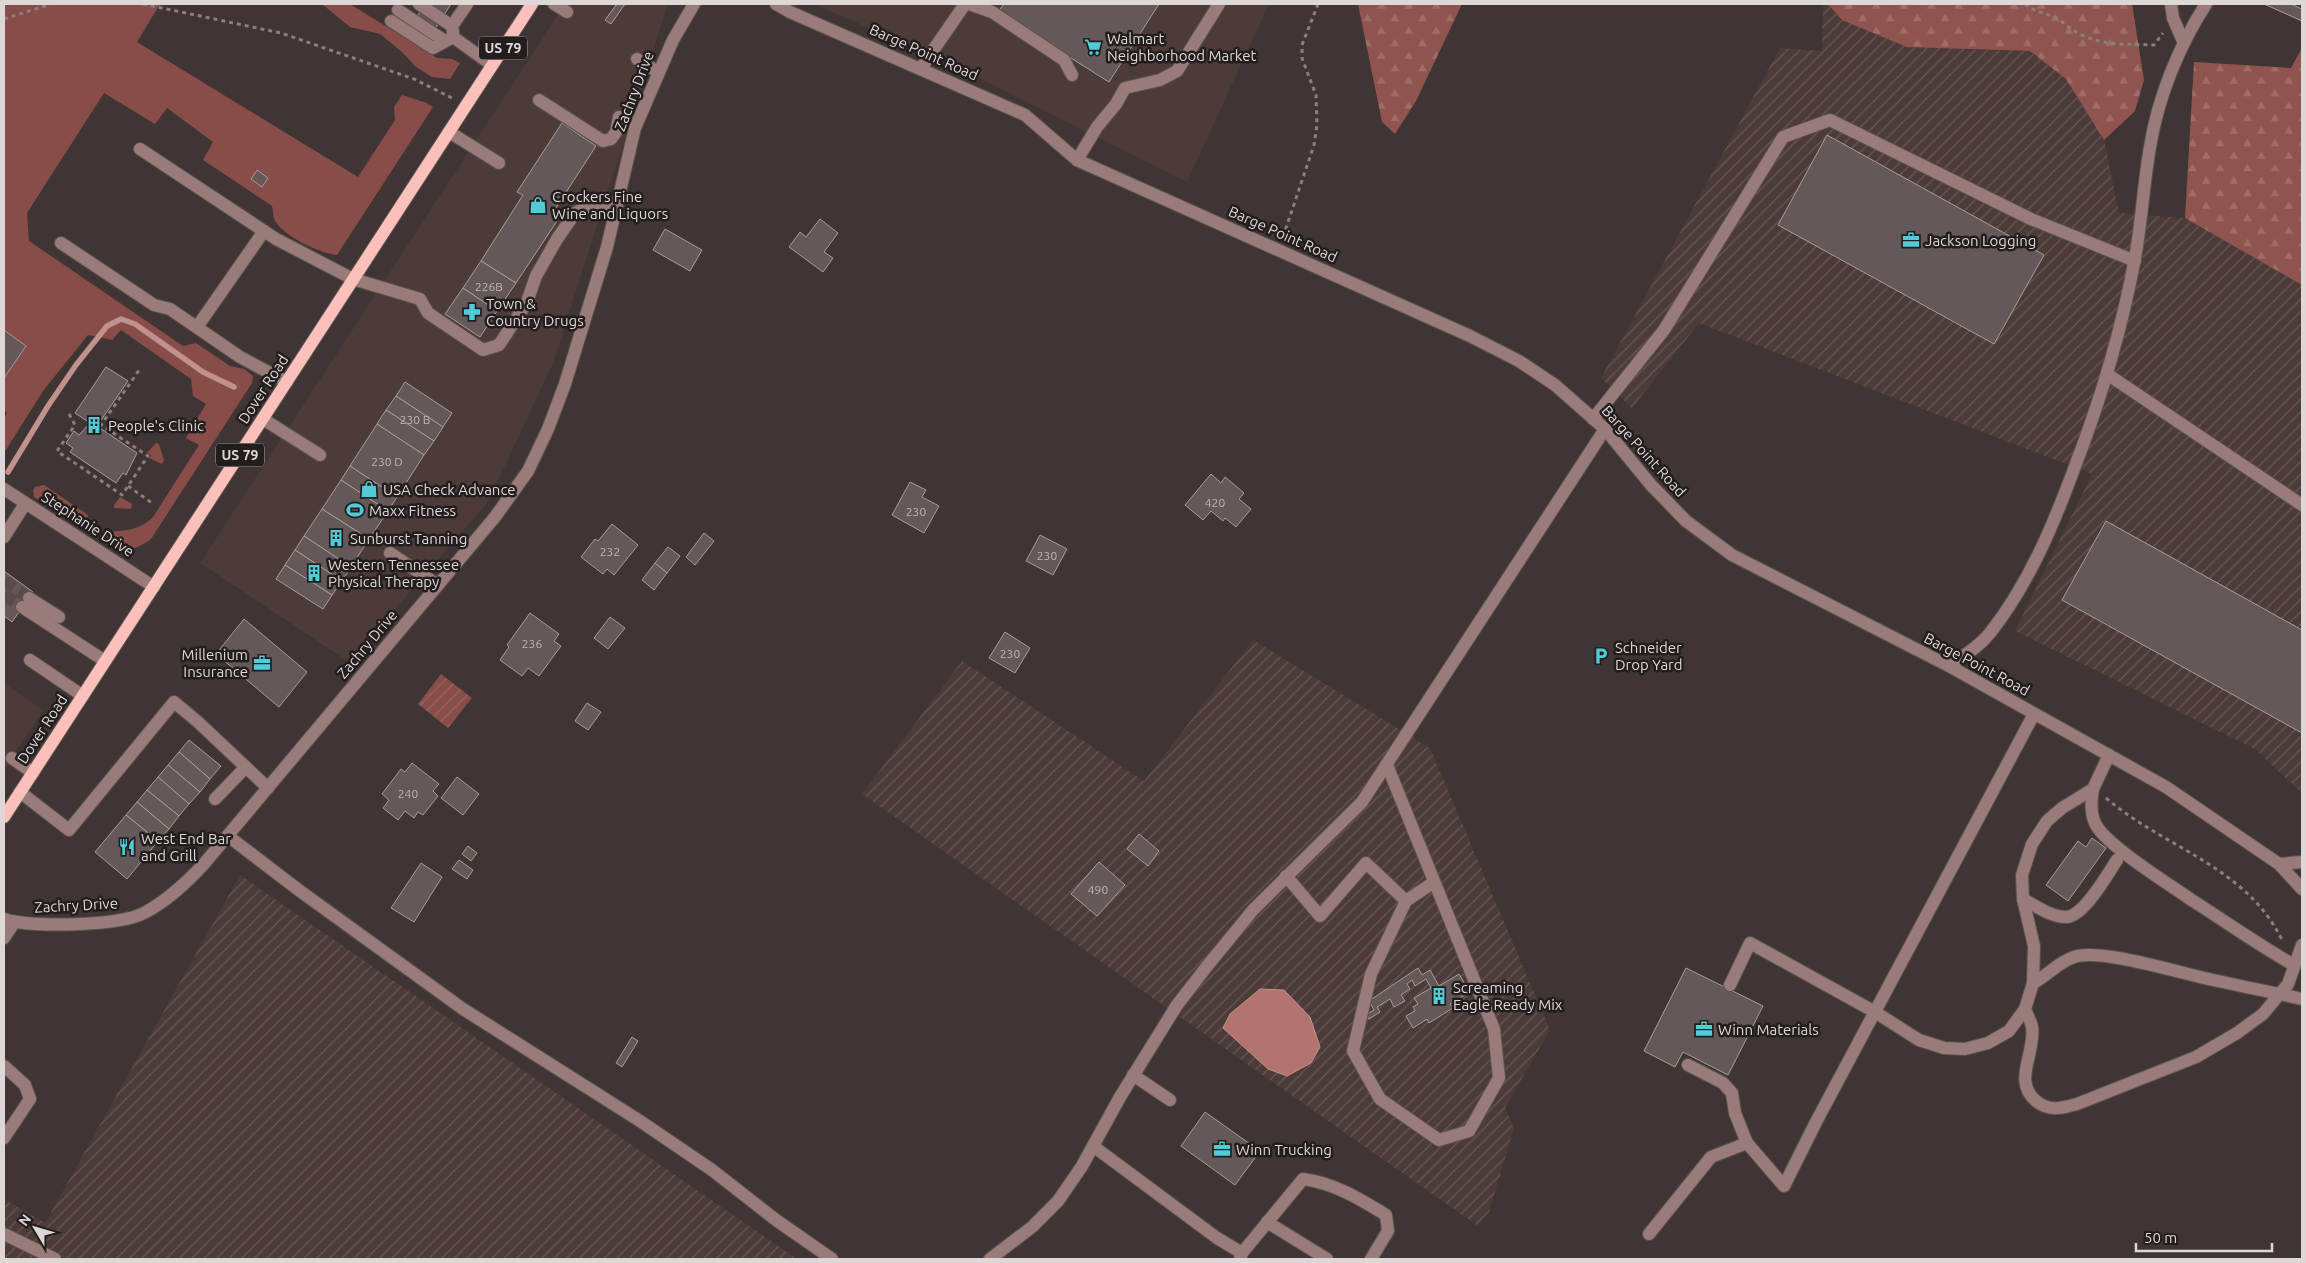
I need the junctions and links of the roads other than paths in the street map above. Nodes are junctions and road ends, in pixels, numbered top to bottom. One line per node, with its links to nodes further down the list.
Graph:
1 (419, 4): 15 (street)
2 (530, 4): 18 (main road, Dover Road / US 79)
3 (554, 4): 13 (street)
4 (694, 4): 20 (street, Zachry Drive)
5 (776, 4): 11 (street, Barge Point Road)
6 (967, 4): 19 (street); 21 (street)
7 (1219, 4): 26 (street)
8 (2170, 4): 16 (street)
9 (2206, 4): 16 (street)
10 (462, 6): 15 (street)
11 (793, 8): 19 (street, Barge Point Road)
12 (398, 10): 15 (street)
13 (567, 12)
14 (391, 21): 15 (street)
15 (450, 35): 18 (street)
16 (2184, 41): 31 (street)
17 (637, 58): 20 (street)
18 (492, 65): 24 (main road, Dover Road / US 79)
19 (921, 68): 26 (street, Barge Point Road)
20 (658, 72): 28 (street, Zachry Drive)
21 (1072, 75)
22 (539, 100): 23 (street)
23 (619, 118)
24 (449, 132): 27 (street); 32 (main road, Dover Road / US 79)
25 (140, 149): 29 (street)
26 (1077, 160): 37 (street, Barge Point Road)
27 (499, 163)
28 (617, 206): 32 (street); 45 (street, Zachry Drive)
29 (264, 231): 32 (street); 33 (street)
30 (61, 243): 33 (street)
31 (2135, 261): 34 (street); 37 (street)
32 (353, 279): 35 (main road, Dover Road / US 79)
33 (197, 327): 35 (street)
34 (2107, 374): 42 (street); 50 (street)
35 (287, 382): 36 (main road, Dover Road / US 79)
36 (263, 418): 39 (street); 46 (main road, Dover Road / US 79)
37 (1593, 419): 38 (street, Barge Point Road)
38 (1605, 429): 50 (street, Barge Point Road); 55 (street)
39 (320, 455)
40 (4, 489): 41 (street, Stephanie Drive)
41 (25, 504): 43 (street); 46 (street, Stephanie Drive)
42 (2302, 505)
43 (4, 537)
44 (390, 553): 45 (street)
45 (438, 584): 58 (street, Zachry Drive)
46 (154, 586): 49 (main road, Dover Road / US 79)
47 (26, 602): 49 (street)
48 (30, 660): 51 (street)
49 (105, 661): 51 (main road, Dover Road / US 79)
50 (1949, 666): 52 (street, Barge Point Road)
51 (82, 696): 57 (main road, Dover Road / US 79)
52 (2034, 714): 53 (street, Barge Point Road); 81 (street)
53 (2109, 755): 59 (street); 66 (street, Barge Point Road)
54 (12, 758): 57 (street)
55 (1387, 765): 67 (street); 68 (street)
56 (246, 767): 58 (street); 60 (street); 61 (street)
57 (33, 773): 60 (main road, Dover Road / US 79)
58 (268, 788): 63 (street, Zachry Drive)
59 (2093, 789): 70 (street); 75 (street)
60 (20, 792): 62 (main road, Dover Road / US 79)
61 (215, 799)
62 (4, 817)
63 (228, 836): 72 (street, Zachry Drive); 94 (street)
64 (2117, 860): 70 (street)
65 (2302, 862): 66 (street)
66 (2279, 864): 69 (street, Barge Point Road)
67 (1286, 876): 71 (street); 84 (street)
68 (1434, 882): 71 (street); 71 (street)
69 (2302, 888)
70 (2023, 899): 76 (street)
71 (1406, 901)
72 (9, 921): 73 (street)
73 (4, 938)
74 (2302, 945): 75 (street)
75 (2294, 965): 78 (street)
76 (2033, 983): 78 (street); 80 (street)
77 (1730, 985): 81 (street)
78 (2281, 994): 79 (street); 80 (street)
79 (2302, 998)
80 (2025, 1009): 81 (street)
81 (1875, 1012): 87 (street)
82 (1688, 1065): 87 (street)
83 (4, 1066): 86 (street)
84 (1133, 1075): 85 (street); 88 (street)
85 (1170, 1100)
86 (4, 1138)
87 (1747, 1143): 91 (street)
88 (1093, 1146): 92 (street); 95 (street)
89 (1267, 1222): 92 (street); 96 (street); 97 (street)
90 (4, 1234): 93 (street)
91 (1649, 1234)
92 (1241, 1256)
93 (55, 1259)
94 (832, 1259)
95 (990, 1259)
96 (1328, 1259)
97 (1371, 1259)

